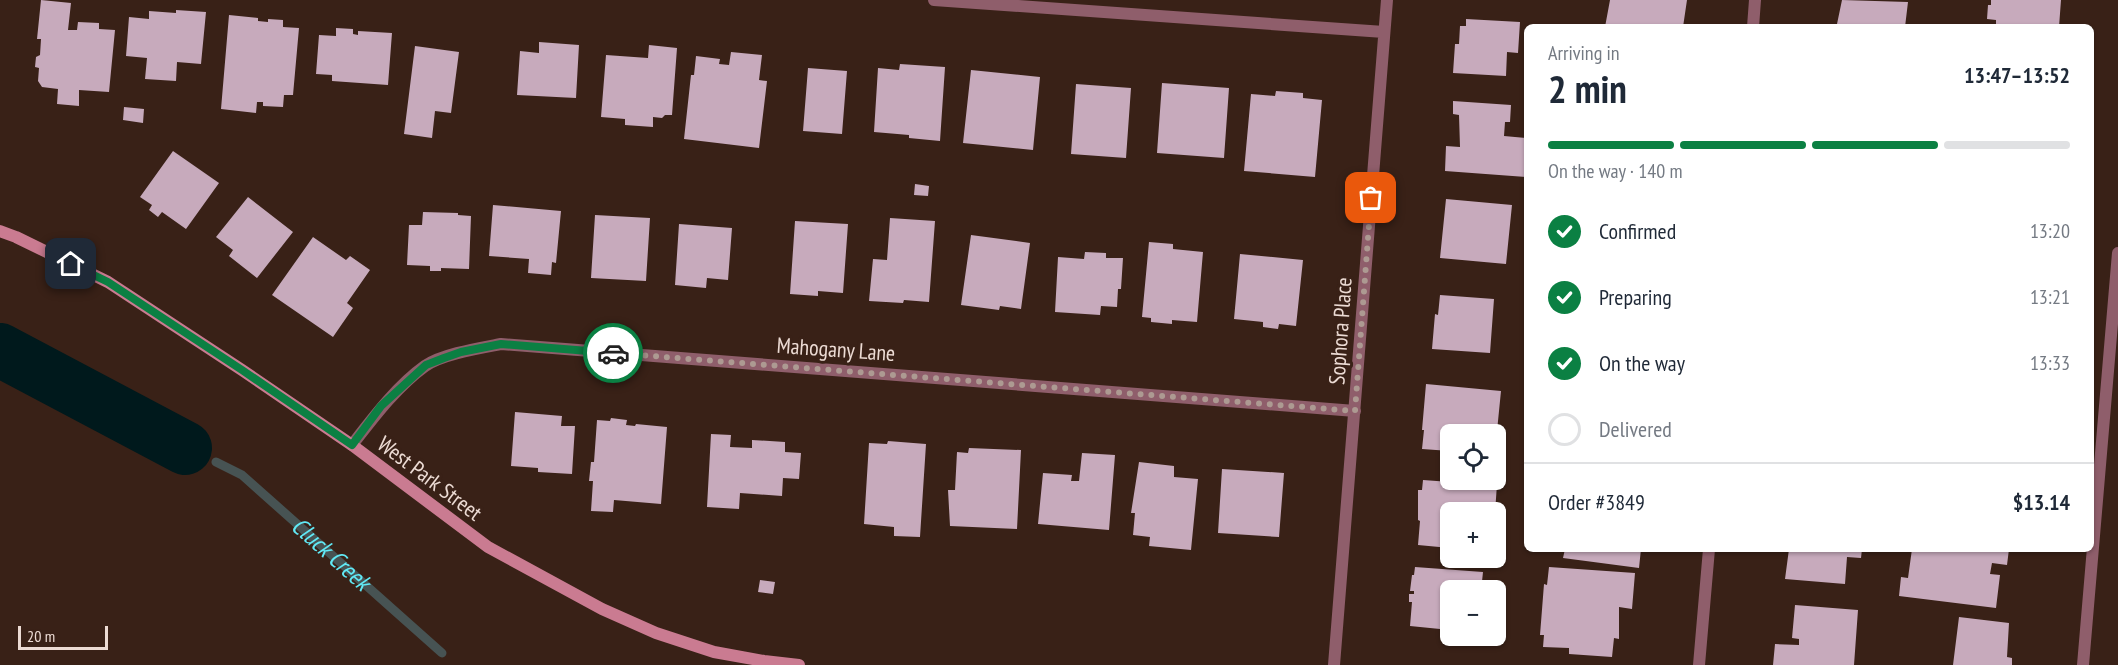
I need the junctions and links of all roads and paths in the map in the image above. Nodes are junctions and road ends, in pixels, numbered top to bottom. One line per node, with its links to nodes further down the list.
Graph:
1 (934, 0): 5 (street)
2 (1387, 0): 5 (street, Sophora Place)
3 (1755, 0): 4 (street)
4 (1753, 24)
5 (1384, 32): 8 (street, Sophora Place)
6 (0, 231): 9 (street, West Park Street)
7 (2118, 253): 10 (street)
8 (1355, 411): 9 (street, Mahogany Lane); 14 (street, Sophora Place)
9 (352, 445): 13 (street, West Park Street)
10 (2094, 536)
11 (1709, 552): 15 (street)
12 (2093, 552): 16 (street)
13 (798, 665)
14 (1334, 665)
15 (1699, 665)
16 (2083, 665)

